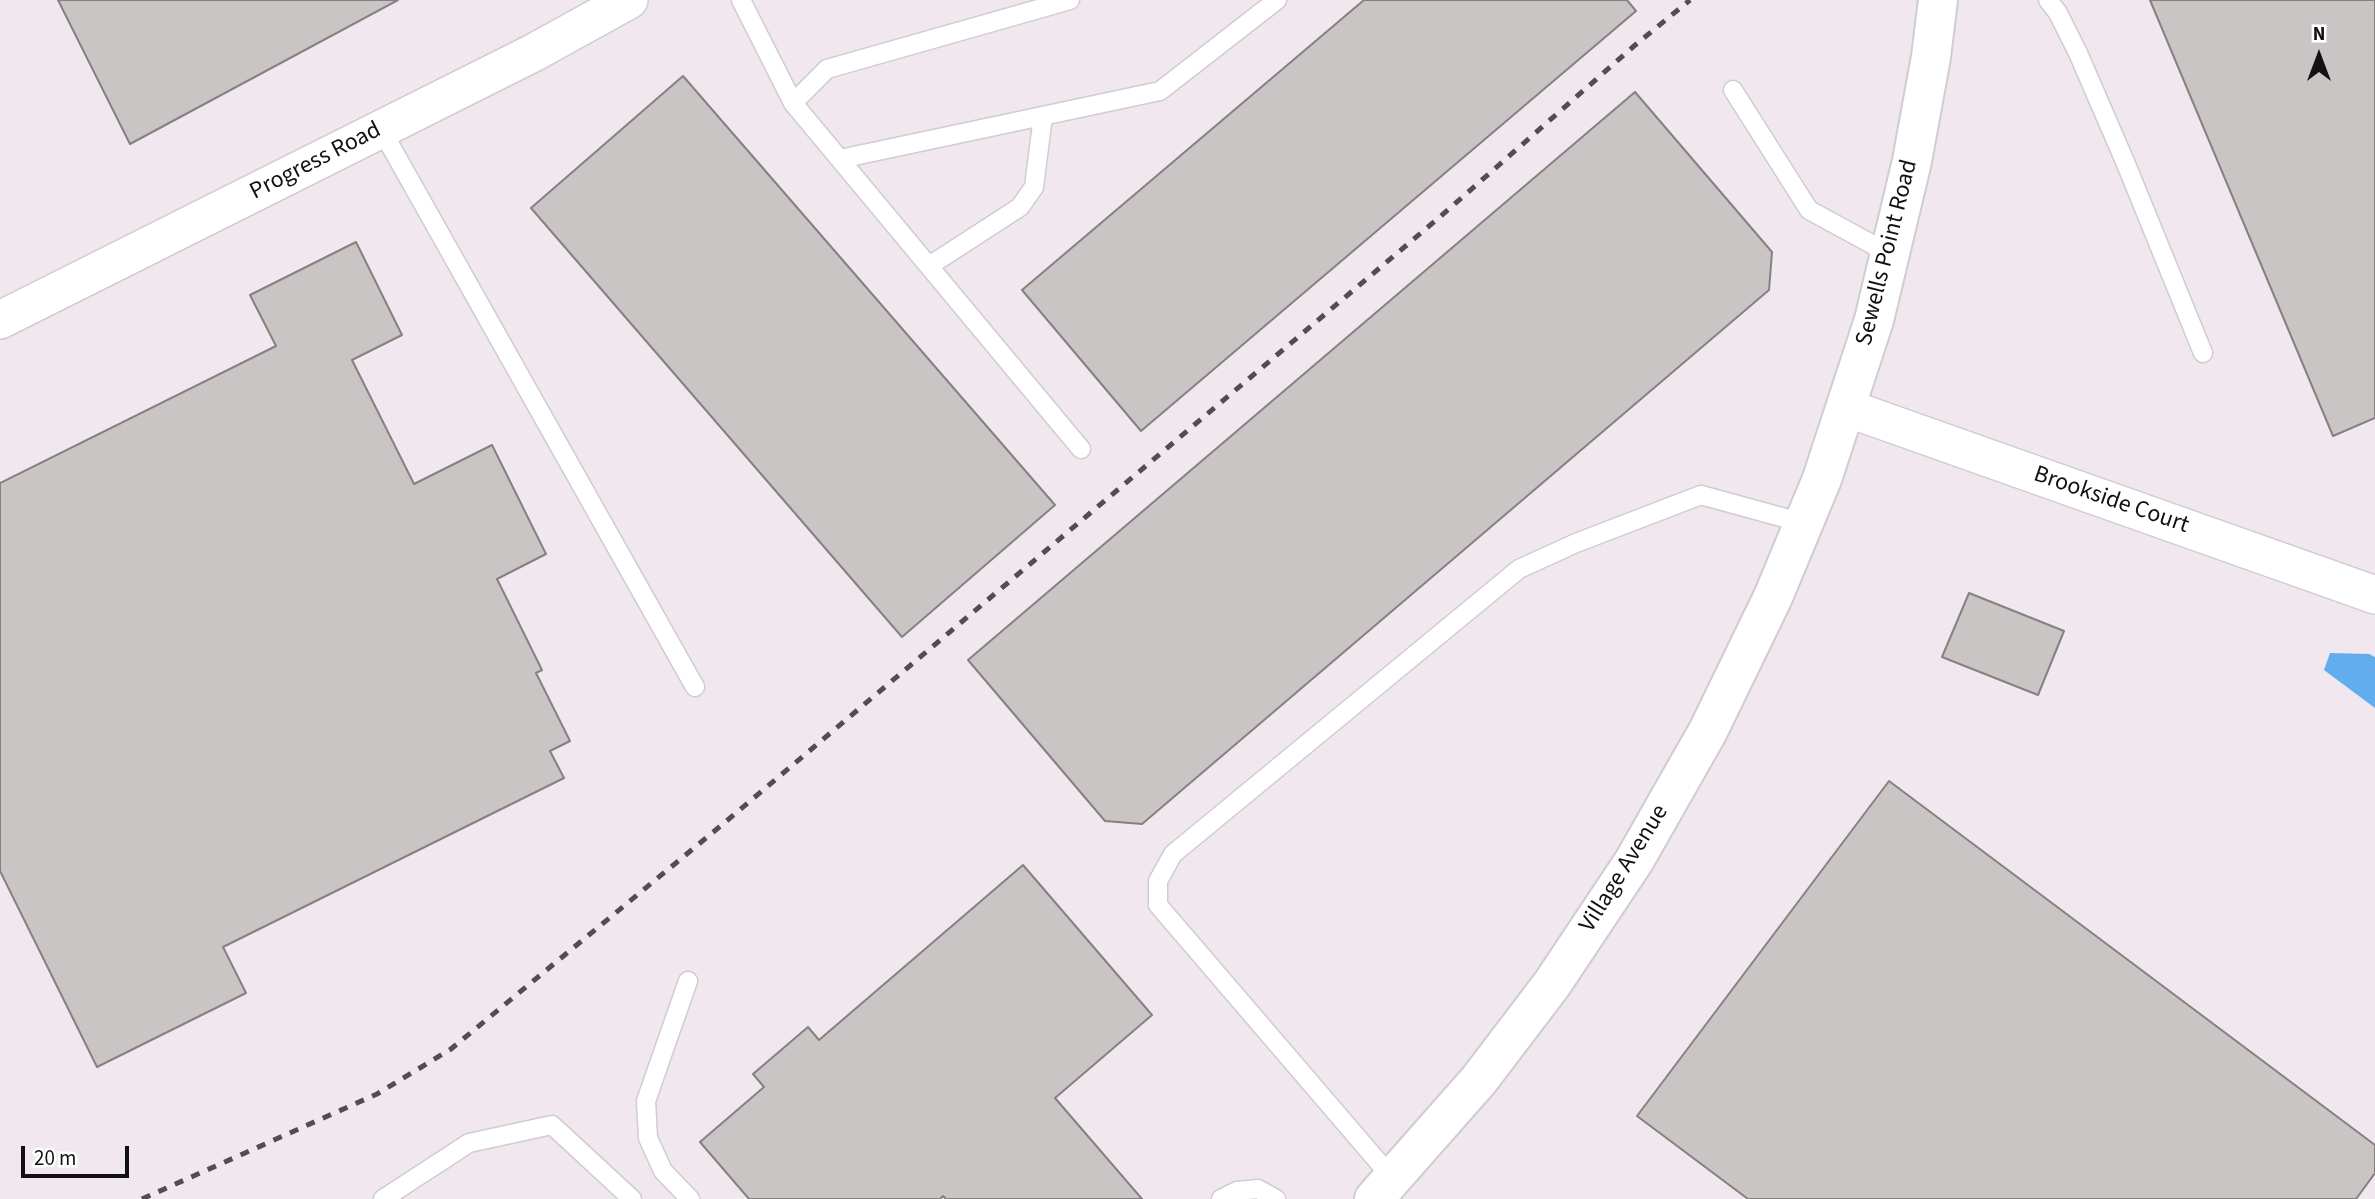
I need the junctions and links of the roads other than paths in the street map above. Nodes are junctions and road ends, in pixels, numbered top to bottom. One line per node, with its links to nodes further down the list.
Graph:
1 (629, 0): 10 (street, Progress Road)
2 (741, 0): 8 (lane)
3 (1070, 0): 8 (lane)
4 (1277, 0): 9 (lane)
5 (1938, 0): 12 (street, Sewells Point Road)
6 (2048, 0): 15 (lane)
7 (1733, 90): 12 (lane)
8 (793, 103): 11 (lane)
9 (1043, 116): 11 (lane); 13 (lane)
10 (381, 130): 14 (street, Progress Road); 20 (lane)
11 (840, 159): 13 (lane)
12 (1890, 254): 16 (street, Sewells Point Road)
13 (929, 266): 17 (lane)
14 (0, 320)
15 (2203, 353)
16 (1847, 408): 18 (street, Sewells Point Road); 19 (street, Brookside Court)
17 (1081, 449)
18 (1808, 511): 22 (street, Village Avenue); 22 (lane)
19 (2375, 595)
20 (695, 687)
21 (688, 981): 25 (lane)
22 (1386, 1192)
23 (383, 1199): 24 (lane)
24 (632, 1199)
25 (690, 1199)
26 (1221, 1199): 27 (lane)
27 (1276, 1199)

